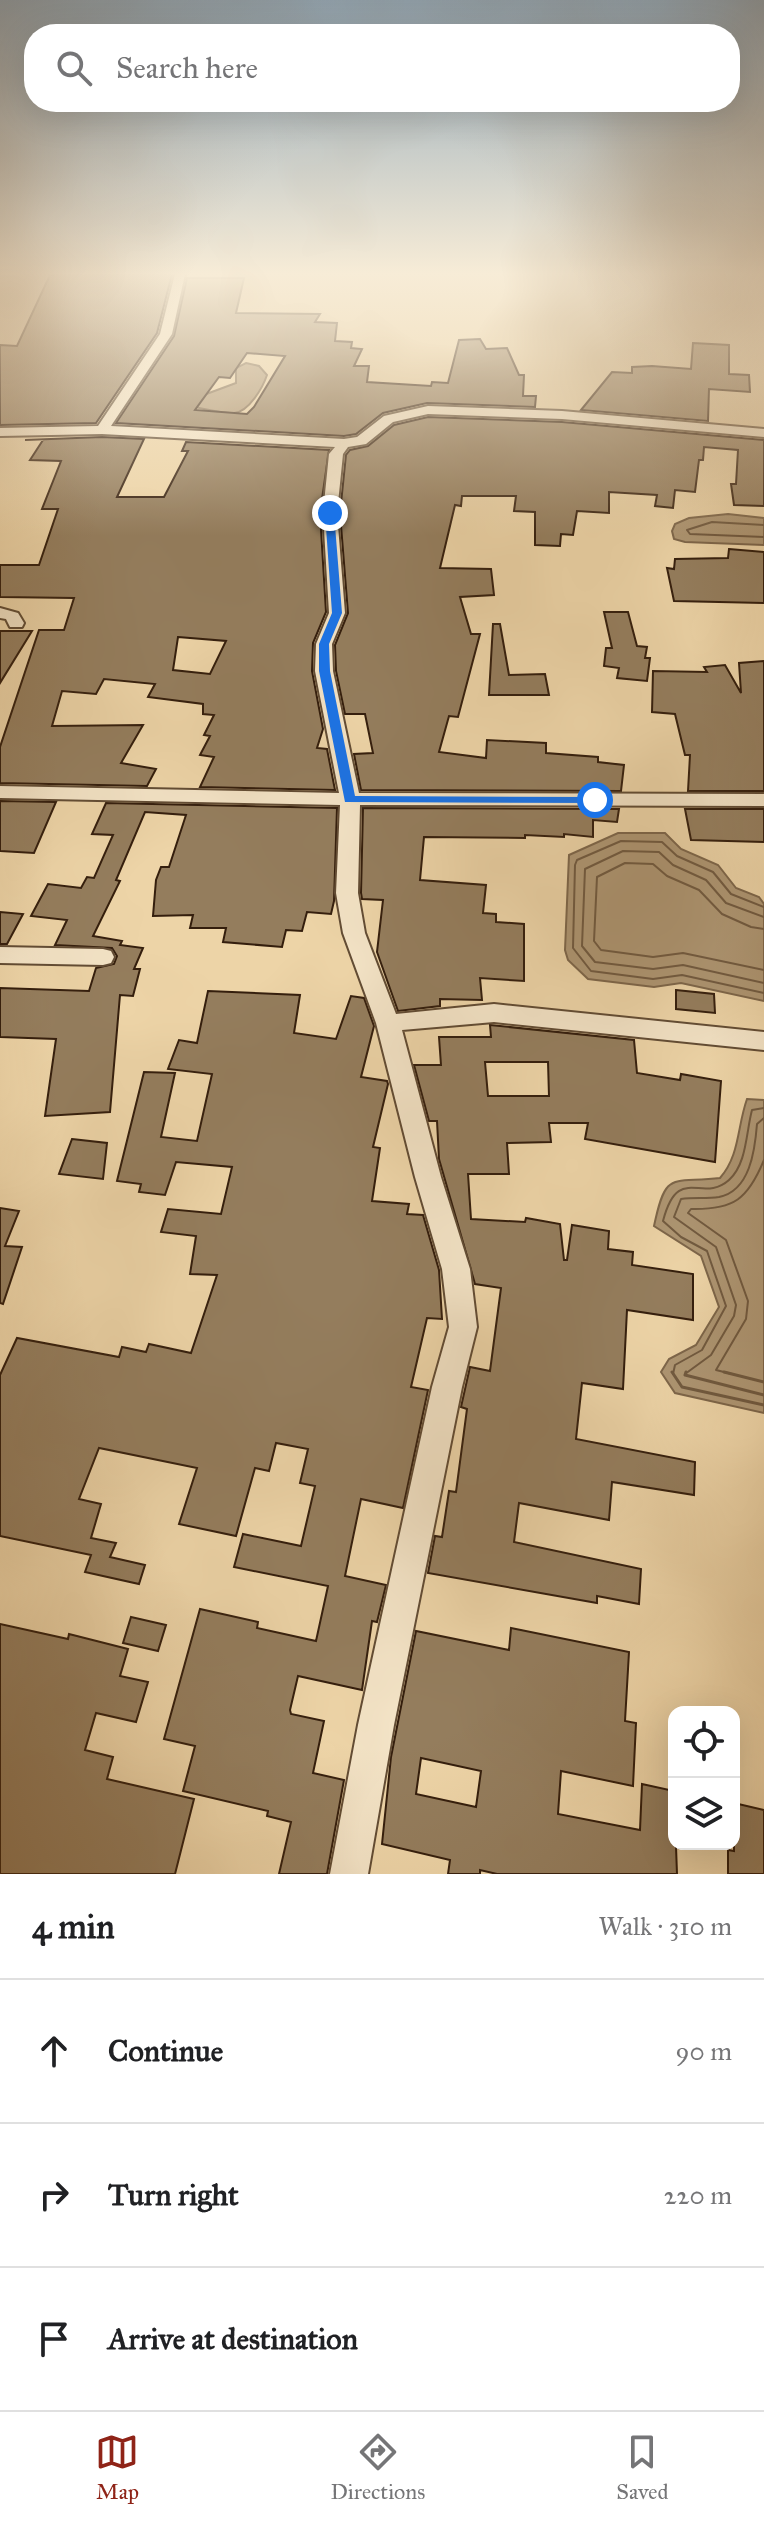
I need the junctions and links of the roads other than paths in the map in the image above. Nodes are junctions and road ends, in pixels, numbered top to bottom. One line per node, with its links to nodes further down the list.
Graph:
1 (148, 361): 2 (street)
2 (102, 430): 3 (street); 5 (street)
3 (0, 432)
4 (764, 433): 5 (street)
5 (344, 443): 9 (street)
6 (0, 613): 7 (street)
7 (16, 623)
8 (0, 792): 9 (street)
9 (350, 799): 10 (street); 13 (street)
10 (764, 800)
11 (0, 955): 12 (street)
12 (103, 957)
13 (388, 1023): 14 (street); 15 (street)
14 (764, 1041)
15 (349, 1874)

